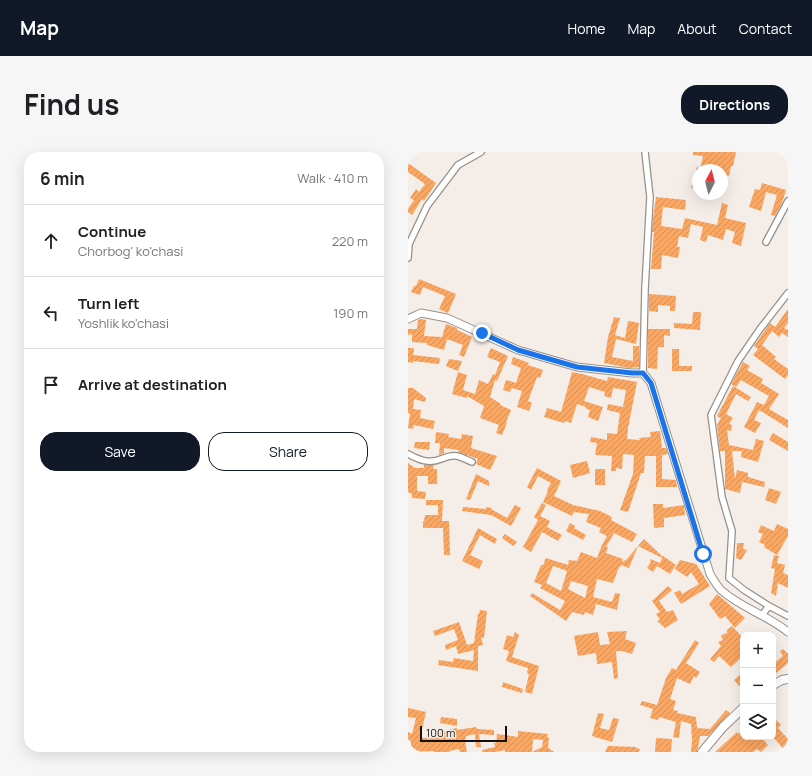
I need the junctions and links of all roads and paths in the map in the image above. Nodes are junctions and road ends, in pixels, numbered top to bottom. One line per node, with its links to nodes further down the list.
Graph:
1 (481, 152): 5 (street)
2 (645, 152): 8 (street)
3 (788, 201): 4 (street)
4 (766, 242)
5 (408, 258)
6 (788, 293): 11 (street)
7 (408, 319): 8 (street)
8 (643, 373): 12 (street)
9 (408, 454): 10 (street)
10 (472, 462)
11 (769, 606): 12 (street); 13 (street)
12 (762, 615): 14 (street)
13 (788, 616)
14 (788, 632)
15 (788, 679): 16 (main road)
16 (776, 683)
17 (740, 711): 18 (main road)
18 (702, 752)

